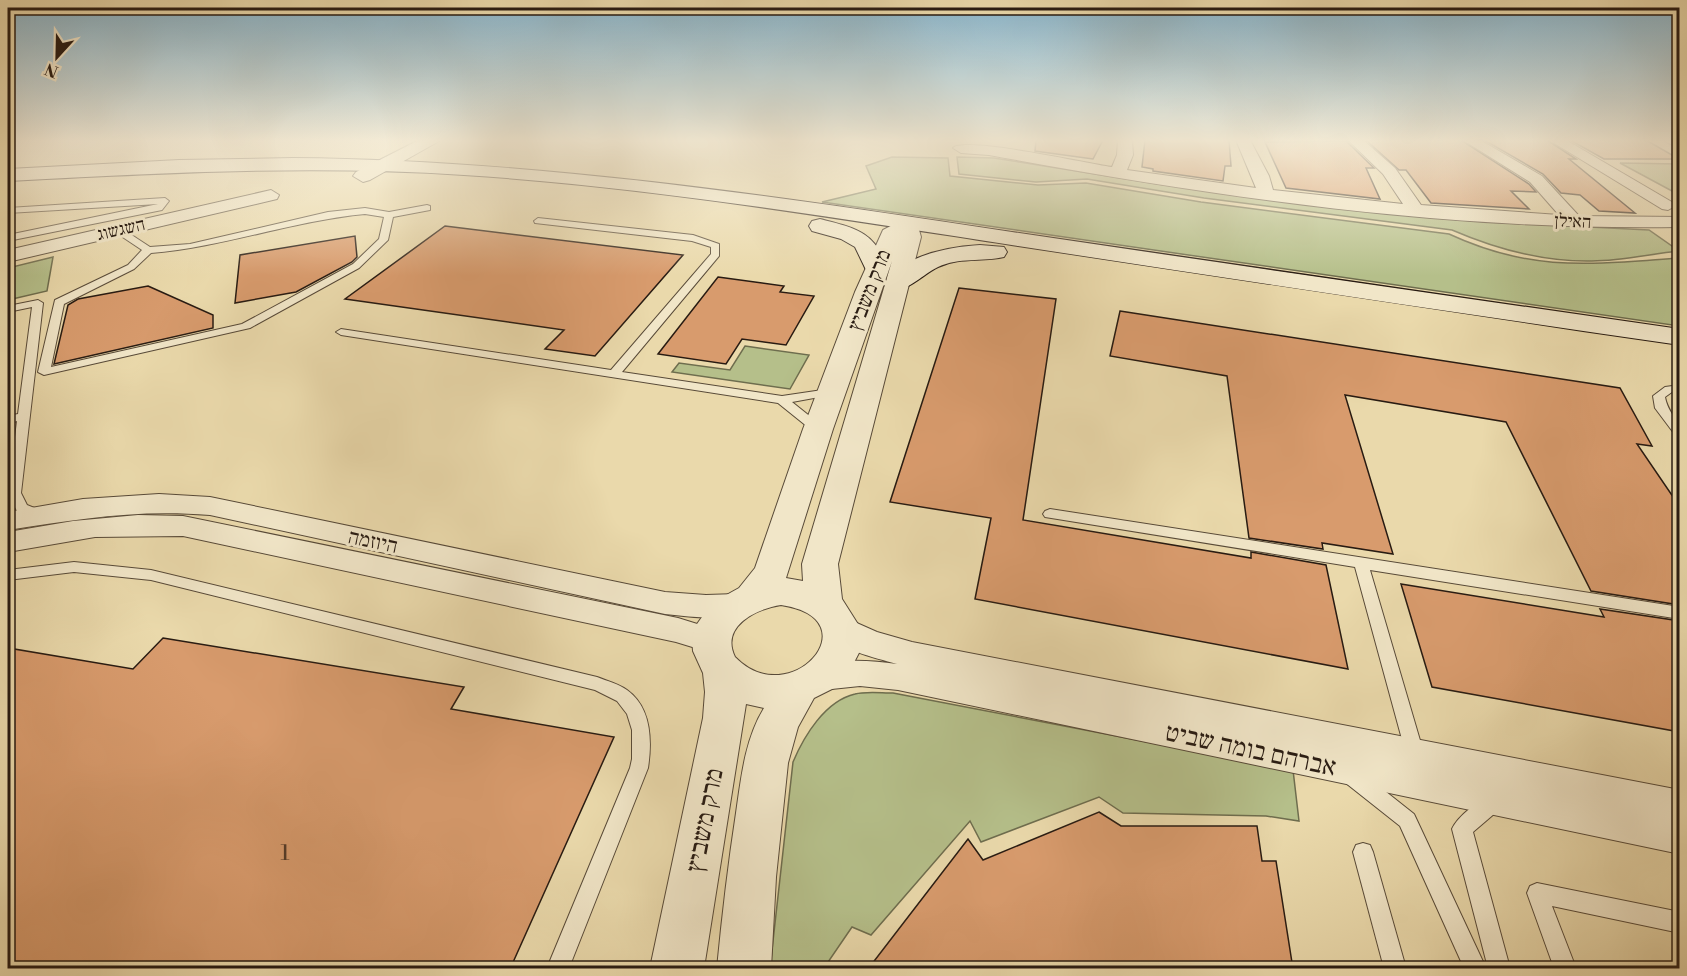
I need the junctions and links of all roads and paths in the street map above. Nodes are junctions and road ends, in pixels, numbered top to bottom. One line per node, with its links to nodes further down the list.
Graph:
1 (521, 186): 17 (main road)
2 (634, 186): 19 (main road)
3 (1202, 186): 9 (street, האילן)
4 (1263, 186): 9 (street)
5 (1399, 186): 13 (street)
6 (1542, 186): 16 (street)
7 (1637, 186): 11 (street)
8 (271, 195): 18 (street, השגשוג)
9 (1266, 195): 13 (street, האילן)
10 (427, 208): 14 (lane)
11 (1676, 208): 16 (street, האילן)
12 (8, 210): 20 (lane)
13 (1416, 210): 16 (street, האילן)
14 (389, 215): 21 (lane); 21 (lane)
15 (538, 221): 28 (lane)
16 (1574, 221)
17 (815, 225): 19 (main road); 24 (main road)
18 (118, 230): 21 (lane); 23 (street, השגשוג)
19 (903, 232): 22 (main road); 24 (main road, מרק משביץ); 27 (main road)
20 (8, 238)
21 (148, 250)
22 (1021, 252): 24 (main road); 27 (main road)
23 (8, 256)
24 (886, 277): 30 (main road, מרק משביץ); 45 (main road, מרק משביץ)
25 (8, 309): 32 (lane)
26 (341, 332): 28 (lane)
27 (1680, 339)
28 (614, 374): 31 (lane)
29 (1680, 388): 35 (lane)
30 (832, 391): 31 (lane); 34 (main road, מרק משביץ)
31 (782, 400): 34 (lane)
32 (23, 416): 33 (lane); 36 (lane)
33 (8, 420)
34 (818, 429): 43 (main road, מרק משביץ)
35 (1680, 433)
36 (11, 479): 37 (lane)
37 (37, 514): 39 (street, היוזמה); 43 (street, היוזמה)
38 (1050, 514): 41 (lane)
39 (8, 521)
40 (8, 542): 46 (street, היוזמה)
41 (1361, 563): 44 (lane); 48 (lane)
42 (8, 575): 55 (lane)
43 (745, 601): 45 (main road); 46 (main road, מרק משביץ)
44 (1680, 613)
45 (833, 616): 47 (main road, מרק משביץ); 48 (street, אברהם בומה שביט)
46 (718, 656): 47 (main road); 56 (main road, מרק משביץ)
47 (810, 683): 49 (street, אברהם בומה שביט); 57 (main road, מרק משביץ)
48 (1415, 755): 51 (street, אברהם בומה שביט)
49 (1340, 767): 50 (street, אברהם בומה שביט); 59 (lane)
50 (1497, 799): 52 (street, אברהם בומה שביט); 60 (lane)
51 (1680, 807)
52 (1680, 836)
53 (1363, 852): 58 (lane)
54 (1680, 923): 61 (lane)
55 (558, 969)
56 (677, 969)
57 (744, 969)
58 (1395, 969)
59 (1475, 969)
60 (1500, 969)
61 (1566, 969)

